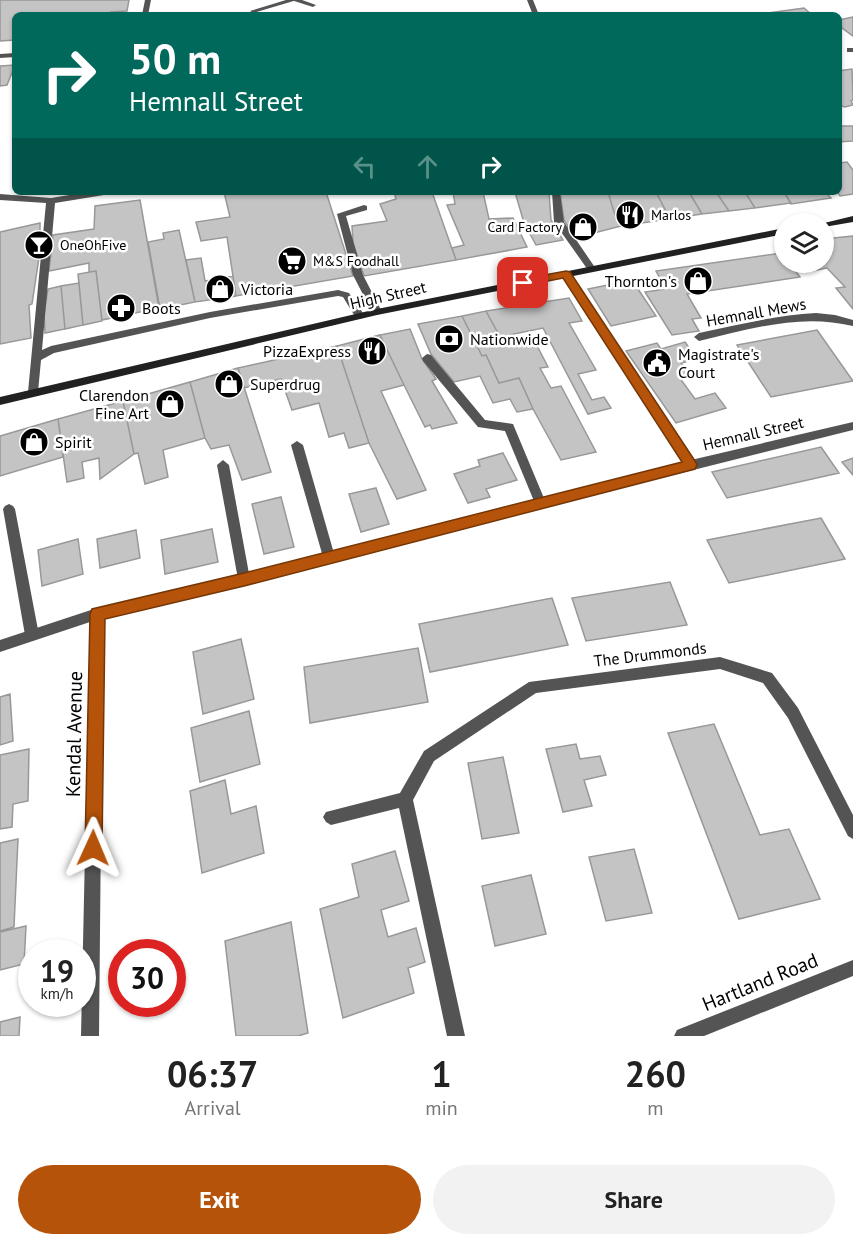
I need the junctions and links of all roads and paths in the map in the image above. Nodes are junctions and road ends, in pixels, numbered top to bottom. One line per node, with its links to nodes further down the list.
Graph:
1 (294, 0): 2 (street); 3 (street)
2 (313, 5)
3 (253, 11)
4 (82, 195): 7 (street)
5 (556, 195): 12 (street)
6 (0, 197): 7 (street)
7 (51, 201): 19 (street)
8 (364, 208): 14 (street)
9 (853, 219): 10 (main road)
10 (834, 222)
11 (774, 233): 12 (main road, High Street)
12 (591, 268): 13 (main road, High Street)
13 (566, 274): 14 (main road, High Street); 25 (street)
14 (377, 312): 15 (main road, High Street)
15 (360, 316): 19 (street); 20 (main road, High Street)
16 (853, 323): 17 (street, Hemnall Mews)
17 (699, 337)
18 (427, 357): 26 (street)
19 (36, 358): 20 (street)
20 (33, 392): 21 (main road, High Street)
21 (0, 401)
22 (853, 426): 25 (street, Hemnall Street)
23 (297, 445): 28 (street)
24 (223, 465): 29 (street)
25 (690, 465): 26 (street, Hemnall Street)
26 (540, 503): 28 (street, Hemnall Street)
27 (9, 509): 31 (street)
28 (329, 557): 29 (street, Hemnall Street)
29 (244, 579): 30 (street, Hemnall Street)
30 (98, 614): 31 (street, Hemnall Street); 37 (street, Kendal Avenue)
31 (32, 635): 32 (street, Hemnall Street)
32 (0, 646)
33 (405, 799): 34 (street); 35 (street, The Drummonds); 38 (street)
34 (331, 817)
35 (853, 831)
36 (853, 968): 39 (street, Hartland Road)
37 (90, 1036)
38 (456, 1036)
39 (683, 1036)

